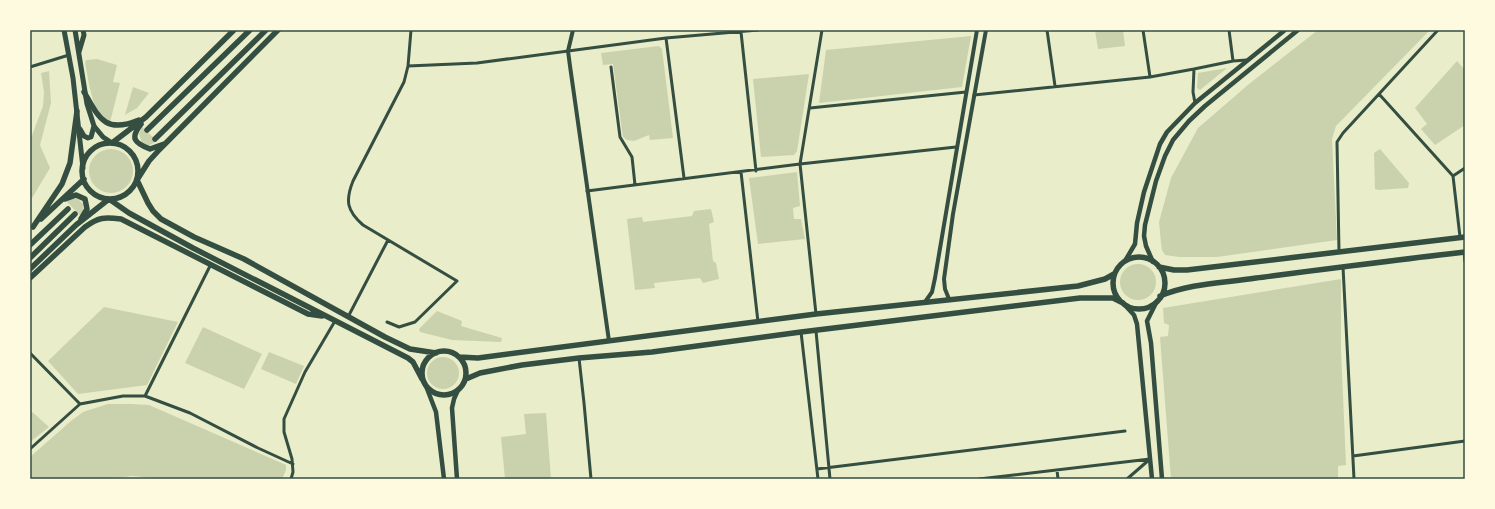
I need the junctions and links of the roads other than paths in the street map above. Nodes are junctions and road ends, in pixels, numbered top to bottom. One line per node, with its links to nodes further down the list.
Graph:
1 (64, 30): 23 (main road)
2 (75, 30): 24 (main road)
3 (83, 30): 24 (main road)
4 (234, 30): 40 (highway)
5 (250, 30): 43 (highway)
6 (266, 30): 44 (highway)
7 (278, 30): 46 (highway)
8 (411, 30): 27 (street)
9 (573, 30): 22 (street)
10 (758, 30): 20 (street)
11 (822, 30): 38 (street)
12 (977, 30): 34 (street)
13 (986, 30): 36 (street)
14 (1047, 30): 32 (street)
15 (1143, 30): 31 (street)
16 (1229, 30): 26 (street)
17 (1285, 30): 25 (main road)
18 (1298, 30): 73 (main road)
19 (1438, 30): 35 (street)
20 (741, 32): 21 (street); 51 (street)
21 (666, 38): 22 (street); 54 (street)
22 (568, 51): 27 (street); 58 (street)
23 (68, 55): 29 (street); 39 (main road)
24 (79, 55): 33 (main road)
25 (1249, 60): 26 (street); 37 (main road)
26 (1233, 61): 30 (street)
27 (408, 66): 66 (street)
28 (611, 66): 57 (street)
29 (30, 67)
30 (1194, 69): 31 (street); 37 (street)
31 (1150, 77): 32 (street)
32 (1055, 86): 36 (street)
33 (84, 92): 40 (highway); 42 (main road)
34 (966, 92): 38 (street); 47 (street)
35 (1379, 94): 53 (street); 68 (street)
36 (974, 95): 80 (street)
37 (1195, 103): 71 (main road)
38 (810, 108): 48 (street)
39 (77, 111): 41 (main road); 64 (highway)
40 (146, 117): 45 (highway); 46 (highway)
41 (79, 126): 42 (main road); 49 (main road)
42 (94, 126): 45 (main road)
43 (147, 130)
44 (155, 139)
45 (112, 143): 49 (highway); 56 (highway)
46 (165, 144): 56 (highway)
47 (956, 147): 48 (street); 82 (street)
48 (800, 164): 51 (street); 84 (street)
49 (83, 168): 55 (highway)
50 (1465, 168): 53 (street)
51 (756, 171): 52 (street)
52 (740, 172): 54 (street); 89 (street)
53 (1453, 176): 65 (street)
54 (684, 178): 57 (street)
55 (84, 179): 59 (highway); 60 (highway)
56 (137, 180): 59 (highway); 86 (highway)
57 (635, 184): 58 (street)
58 (587, 191): 92 (street)
59 (110, 199): 63 (highway); 85 (highway)
60 (57, 204): 63 (highway); 64 (highway)
61 (68, 209): 67 (highway)
62 (75, 214): 70 (highway)
63 (76, 225): 77 (highway)
64 (31, 228)
65 (1463, 238): 68 (highway)
66 (388, 240): 86 (street); 88 (street)
67 (30, 246)
68 (1339, 252): 76 (highway)
69 (1464, 252): 72 (street); 75 (highway)
70 (30, 258)
71 (1125, 261): 73 (highway); 78 (highway)
72 (1465, 261)
73 (1153, 262): 76 (highway)
74 (210, 266): 79 (highway); 85 (highway); 101 (street)
75 (1343, 266): 81 (highway); 106 (street)
76 (1159, 267): 81 (highway)
77 (30, 269)
78 (1114, 274): 80 (highway); 83 (highway)
79 (30, 278)
80 (949, 299): 82 (highway)
81 (1158, 299): 83 (highway); 124 (main road)
82 (925, 302): 84 (highway)
83 (1123, 303): 90 (highway); 107 (main road)
84 (816, 314): 89 (highway)
85 (327, 317): 87 (highway)
86 (348, 317): 94 (highway)
87 (335, 321): 97 (highway); 108 (street)
88 (387, 322)
89 (758, 322): 92 (highway)
90 (816, 331): 91 (highway); 109 (street)
91 (802, 332): 96 (highway); 110 (street)
92 (609, 340): 95 (highway)
93 (30, 353): 102 (street)
94 (436, 353): 95 (highway); 97 (highway)
95 (459, 357): 98 (highway)
96 (578, 358): 98 (highway); 116 (street)
97 (422, 379): 99 (highway)
98 (466, 379): 100 (highway)
99 (426, 386): 100 (highway); 114 (main road)
100 (458, 390): 115 (main road)
101 (145, 396): 102 (street); 108 (street)
102 (80, 404): 105 (street)
103 (1125, 431): 109 (street)
104 (1465, 441): 106 (street)
105 (30, 449)
106 (1353, 456): 125 (street)
107 (1150, 459): 111 (street); 122 (street); 123 (main road)
108 (293, 464): 113 (street)
109 (829, 467): 110 (street); 118 (street)
110 (816, 469): 117 (street)
111 (1057, 470): 112 (street); 121 (street)
112 (1028, 473): 119 (street); 120 (street)
113 (291, 479)
114 (444, 479)
115 (457, 479)
116 (591, 479)
117 (818, 479)
118 (830, 479)
119 (979, 479)
120 (1029, 479)
121 (1058, 479)
122 (1127, 479)
123 (1152, 479)
124 (1162, 479)
125 (1354, 479)

